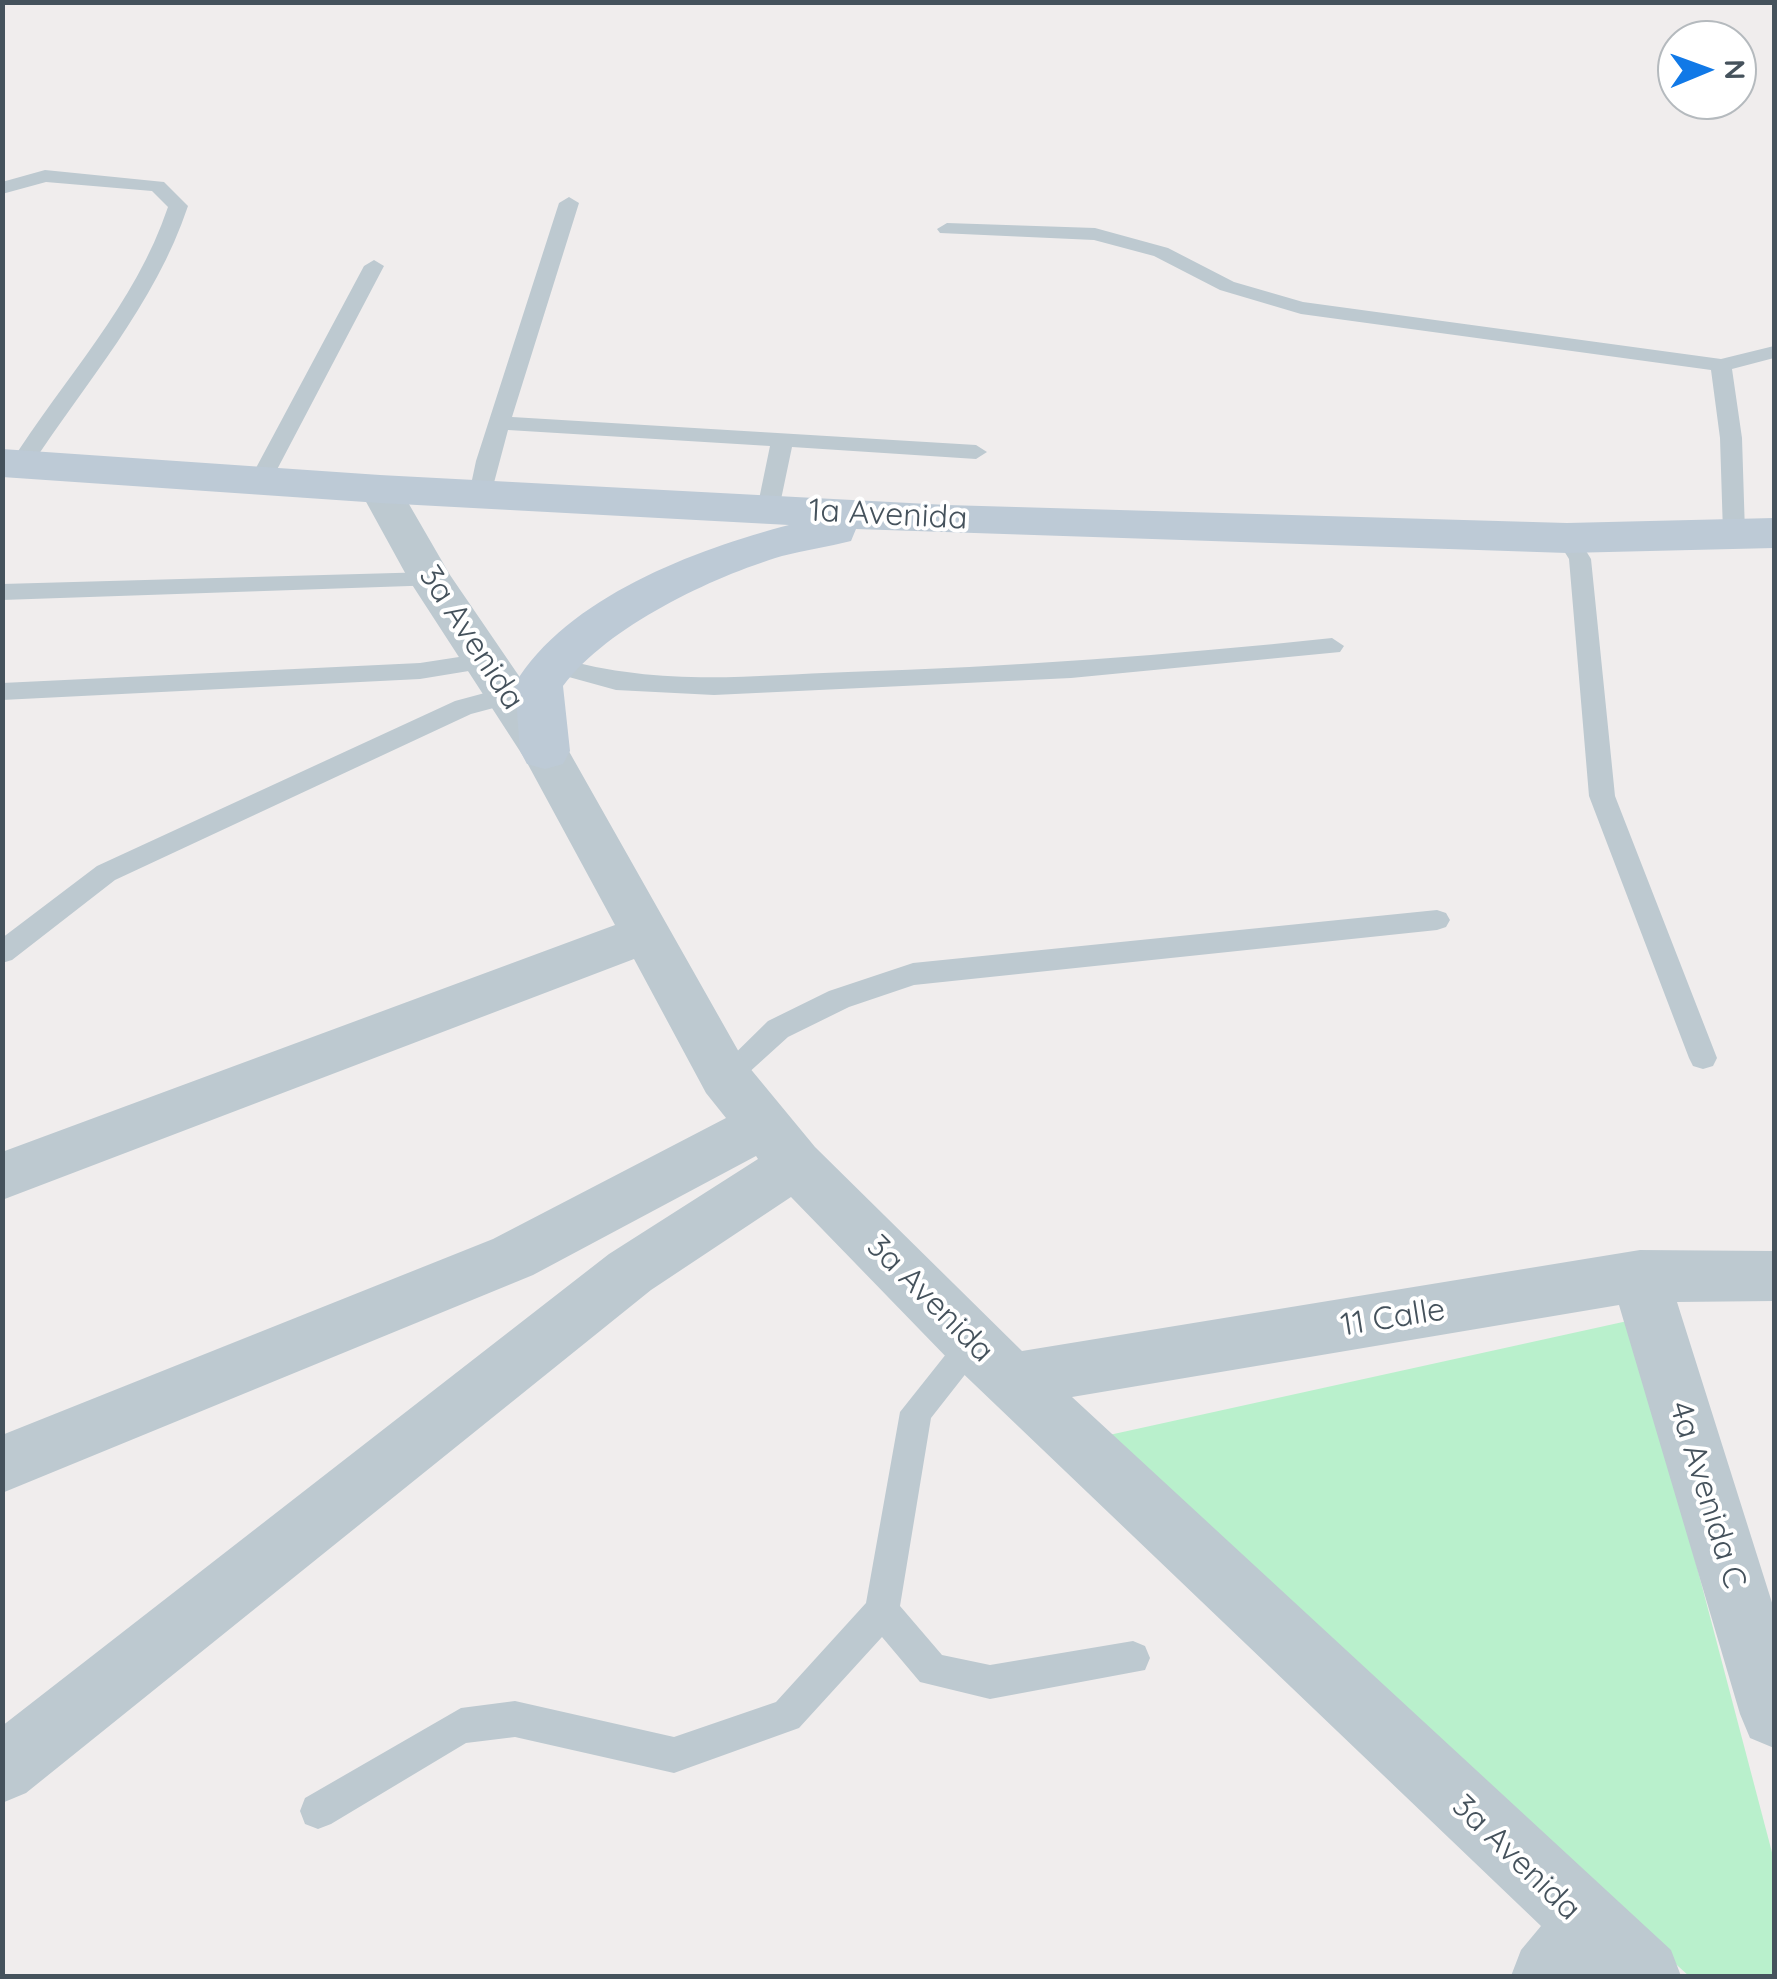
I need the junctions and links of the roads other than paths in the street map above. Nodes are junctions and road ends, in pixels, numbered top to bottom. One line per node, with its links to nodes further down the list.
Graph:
1 (2, 188): 10 (lane)
2 (569, 202): 7 (lane)
3 (947, 229): 6 (lane)
4 (374, 266): 11 (lane)
5 (1774, 352): 6 (lane)
6 (1721, 366): 16 (lane)
7 (502, 423): 8 (lane); 13 (lane)
8 (782, 441): 9 (lane); 14 (lane)
9 (976, 452)
10 (12, 464): 11 (street, 1a Avenida)
11 (260, 481): 12 (street, 1a Avenida)
12 (380, 489): 13 (street, 1a Avenida); 18 (street, 3a Avenida)
13 (480, 494): 14 (street, 1a Avenida)
14 (768, 509): 15 (street, 1a Avenida)
15 (948, 519): 17 (street, 1a Avenida); 21 (street)
16 (1754, 533): 17 (street, 1a Avenida)
17 (1567, 538): 28 (lane)
18 (432, 580): 19 (lane); 22 (street, 3a Avenida)
19 (2, 592)
20 (1332, 646): 21 (lane)
21 (555, 665): 24 (street)
22 (496, 679): 23 (lane); 24 (street, 3a Avenida); 27 (lane)
23 (2, 692)
24 (545, 751): 26 (street, 3a Avenida)
25 (1437, 920): 29 (lane)
26 (648, 932): 29 (street, 3a Avenida); 31 (street)
27 (2, 953)
28 (1703, 1058)
29 (725, 1077): 30 (street, 3a Avenida)
30 (780, 1144): 34 (street, 3a Avenida); 35 (street); 39 (street)
31 (2, 1176)
32 (1640, 1276): 33 (street, 11 Calle); 34 (street, 11 Calle); 38 (street, 4a Avenida C)
33 (1774, 1276)
34 (993, 1362): 36 (lane); 41 (street, 3a Avenida)
35 (2, 1464)
36 (882, 1611): 37 (lane); 40 (lane)
37 (1133, 1658)
38 (1774, 1714)
39 (2, 1769)
40 (318, 1811)
41 (1567, 1951): 42 (street, 3a Avenida)
42 (1645, 1976)

